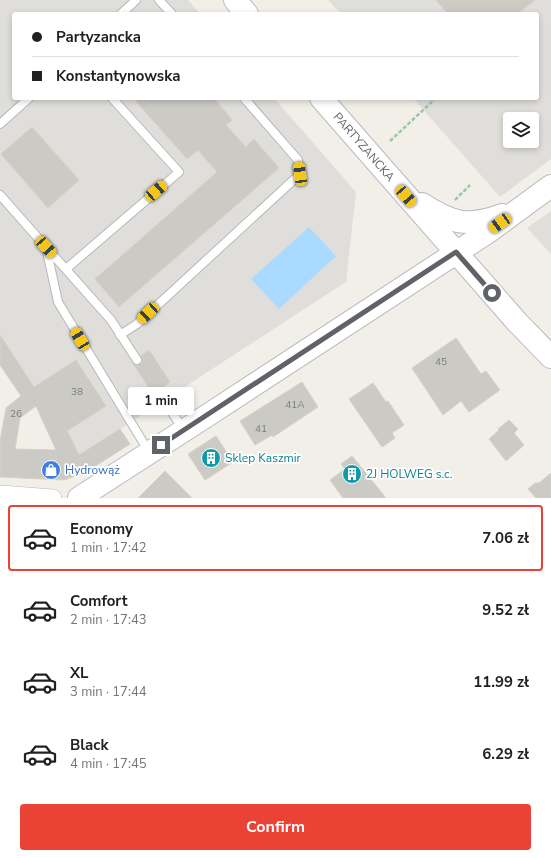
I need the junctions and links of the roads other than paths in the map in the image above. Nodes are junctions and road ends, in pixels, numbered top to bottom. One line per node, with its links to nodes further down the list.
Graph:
1 (136, 0): 4 (lane)
2 (160, 0): 5 (lane)
3 (234, 0): 6 (street)
4 (123, 12)
5 (170, 12)
6 (245, 12)
7 (26, 100): 11 (lane)
8 (114, 100): 18 (lane)
9 (246, 100): 19 (lane)
10 (323, 100): 13 (street, PARTYZANCKA)
11 (0, 124)
12 (551, 186): 15 (street)
13 (398, 187): 15 (street); 17 (street, PARTYZANCKA)
14 (0, 195): 16 (lane)
15 (529, 202): 17 (street)
16 (46, 247): 18 (lane); 24 (lane)
17 (456, 252): 20 (street, PARTYZANCKA); 23 (street)
18 (66, 269): 19 (lane)
19 (120, 335): 21 (lane)
20 (551, 358)
21 (137, 360)
22 (159, 393): 23 (lane)
23 (184, 430): 24 (street)
24 (149, 452): 27 (street)
25 (0, 494): 26 (street)
26 (53, 498)
27 (79, 498)

